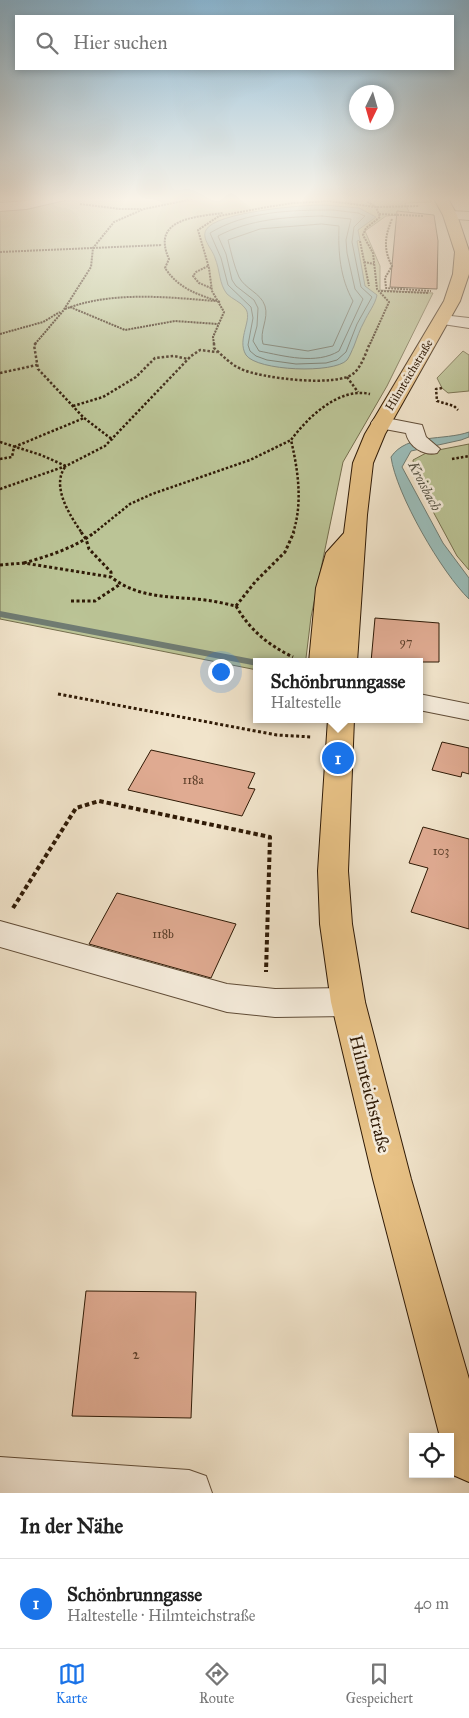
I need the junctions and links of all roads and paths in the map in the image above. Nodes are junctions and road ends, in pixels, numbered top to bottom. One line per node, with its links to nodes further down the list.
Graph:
1 (208, 266): 10 (path)
2 (91, 267): 16 (path)
3 (165, 267): 14 (path)
4 (207, 267): 10 (path)
5 (365, 267): 9 (path)
6 (374, 267): 11 (path)
7 (392, 267): 12 (path)
8 (465, 267): 13 (main road, Hilmteichstraße)
9 (369, 286)
10 (212, 288): 14 (path)
11 (379, 291): 13 (path); 25 (path)
12 (434, 291)
13 (455, 295): 17 (main road, Hilmteichstraße)
14 (220, 302): 15 (path); 19 (path)
15 (70, 307): 16 (path); 19 (path)
16 (63, 310): 20 (path); 23 (path)
17 (442, 320): 18 (street); 30 (main road, Hilmteichstraße)
18 (465, 323)
19 (218, 324): 21 (path)
20 (0, 334)
21 (219, 353): 22 (path); 25 (path)
22 (188, 359): 27 (path); 31 (path)
23 (37, 365): 24 (path); 27 (path)
24 (0, 373)
25 (347, 377): 32 (path)
26 (442, 388): 28 (path)
27 (73, 406): 29 (path)
28 (458, 410)
29 (84, 418): 31 (path); 35 (path)
30 (381, 423): 34 (street); 39 (main road, Hilmteichstraße)
31 (113, 440): 37 (path)
32 (291, 440): 40 (path); 46 (path)
33 (0, 442): 35 (path)
34 (423, 444)
35 (14, 447): 36 (path); 37 (path)
36 (0, 459)
37 (66, 466): 38 (path); 40 (path)
38 (0, 489)
39 (355, 531): 48 (main road); 49 (main road, Hilmteichstraße)
40 (86, 539): 41 (path); 43 (path)
41 (24, 563): 42 (path); 43 (path)
42 (0, 565)
43 (111, 577): 44 (path)
44 (119, 585): 45 (path); 46 (path)
45 (71, 601)
46 (236, 606): 47 (path)
47 (295, 658)
48 (322, 658)
49 (344, 658)
50 (58, 694): 53 (path)
51 (423, 703): 52 (street)
52 (469, 712)
53 (340, 729): 56 (main road, Hilmteichstraße)
54 (5, 923): 55 (street); 55 (path)
55 (265, 1002): 56 (street)
56 (348, 1002): 57 (main road, Hilmteichstraße)
57 (469, 1459)
58 (0, 1480): 59 (street)
59 (189, 1493)

